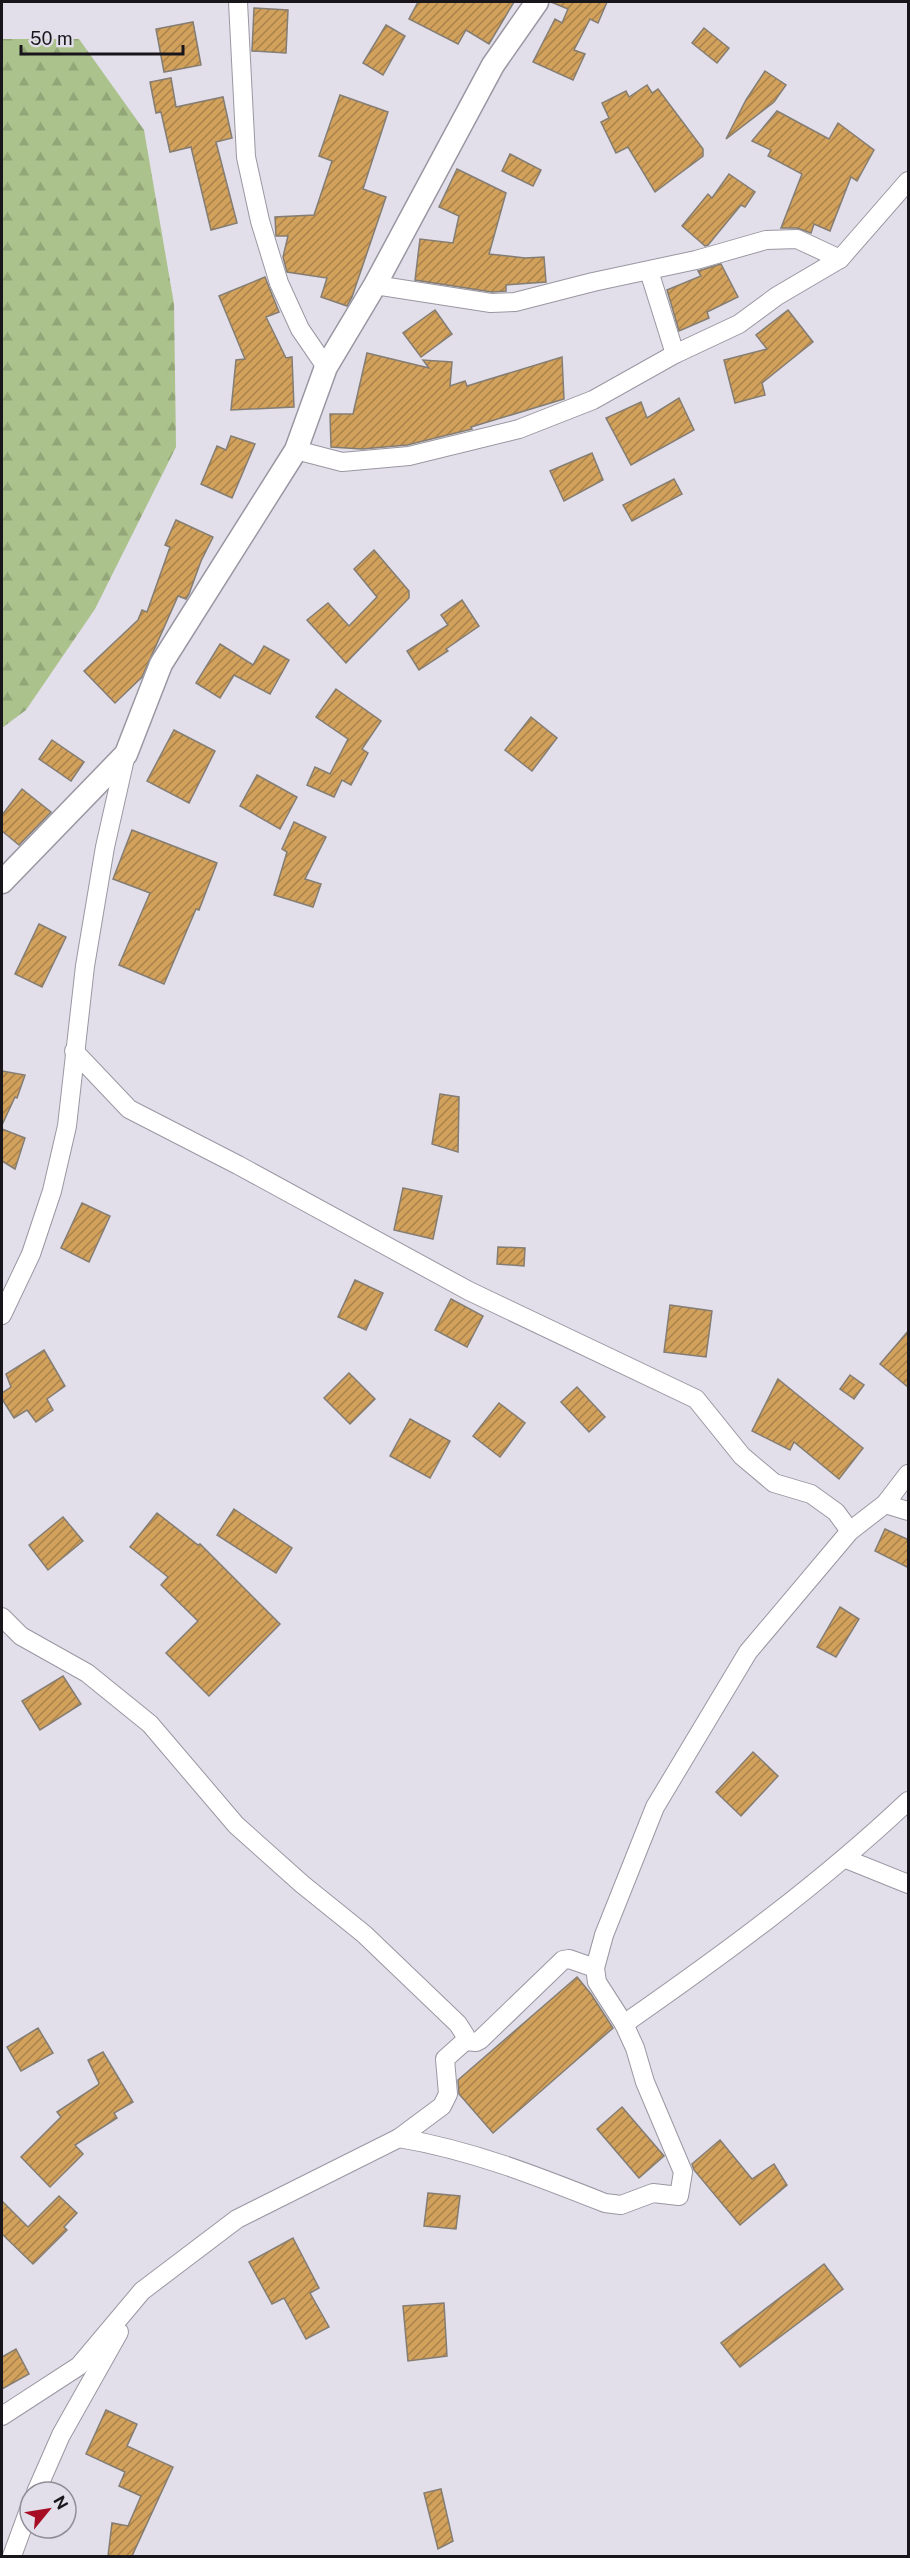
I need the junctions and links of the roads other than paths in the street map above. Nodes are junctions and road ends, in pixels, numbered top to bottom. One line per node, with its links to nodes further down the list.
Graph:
1 (238, 2): 8 (street)
2 (537, 2): 6 (street)
3 (909, 181): 4 (street)
4 (840, 259): 5 (street); 7 (street)
5 (649, 271): 6 (street); 7 (street)
6 (375, 285): 8 (street)
7 (675, 354): 9 (street)
8 (326, 367): 9 (street)
9 (296, 450): 10 (street)
10 (126, 754): 11 (street); 12 (street)
11 (2, 882)
12 (74, 1051): 13 (street); 17 (street)
13 (2, 1315)
14 (909, 1474): 15 (street)
15 (885, 1504): 16 (street); 17 (street)
16 (909, 1511)
17 (850, 1531): 22 (street)
18 (2, 1617): 24 (street)
19 (909, 1801): 20 (street)
20 (846, 1859): 21 (street); 23 (street)
21 (909, 1884)
22 (595, 1968): 23 (street); 24 (street)
23 (624, 2024): 25 (street)
24 (465, 2042): 25 (street)
25 (399, 2138): 26 (street)
26 (142, 2291): 27 (street); 28 (street)
27 (2, 2416)
28 (41, 2480)
29 (18, 2540): 30 (street)
30 (12, 2556)

